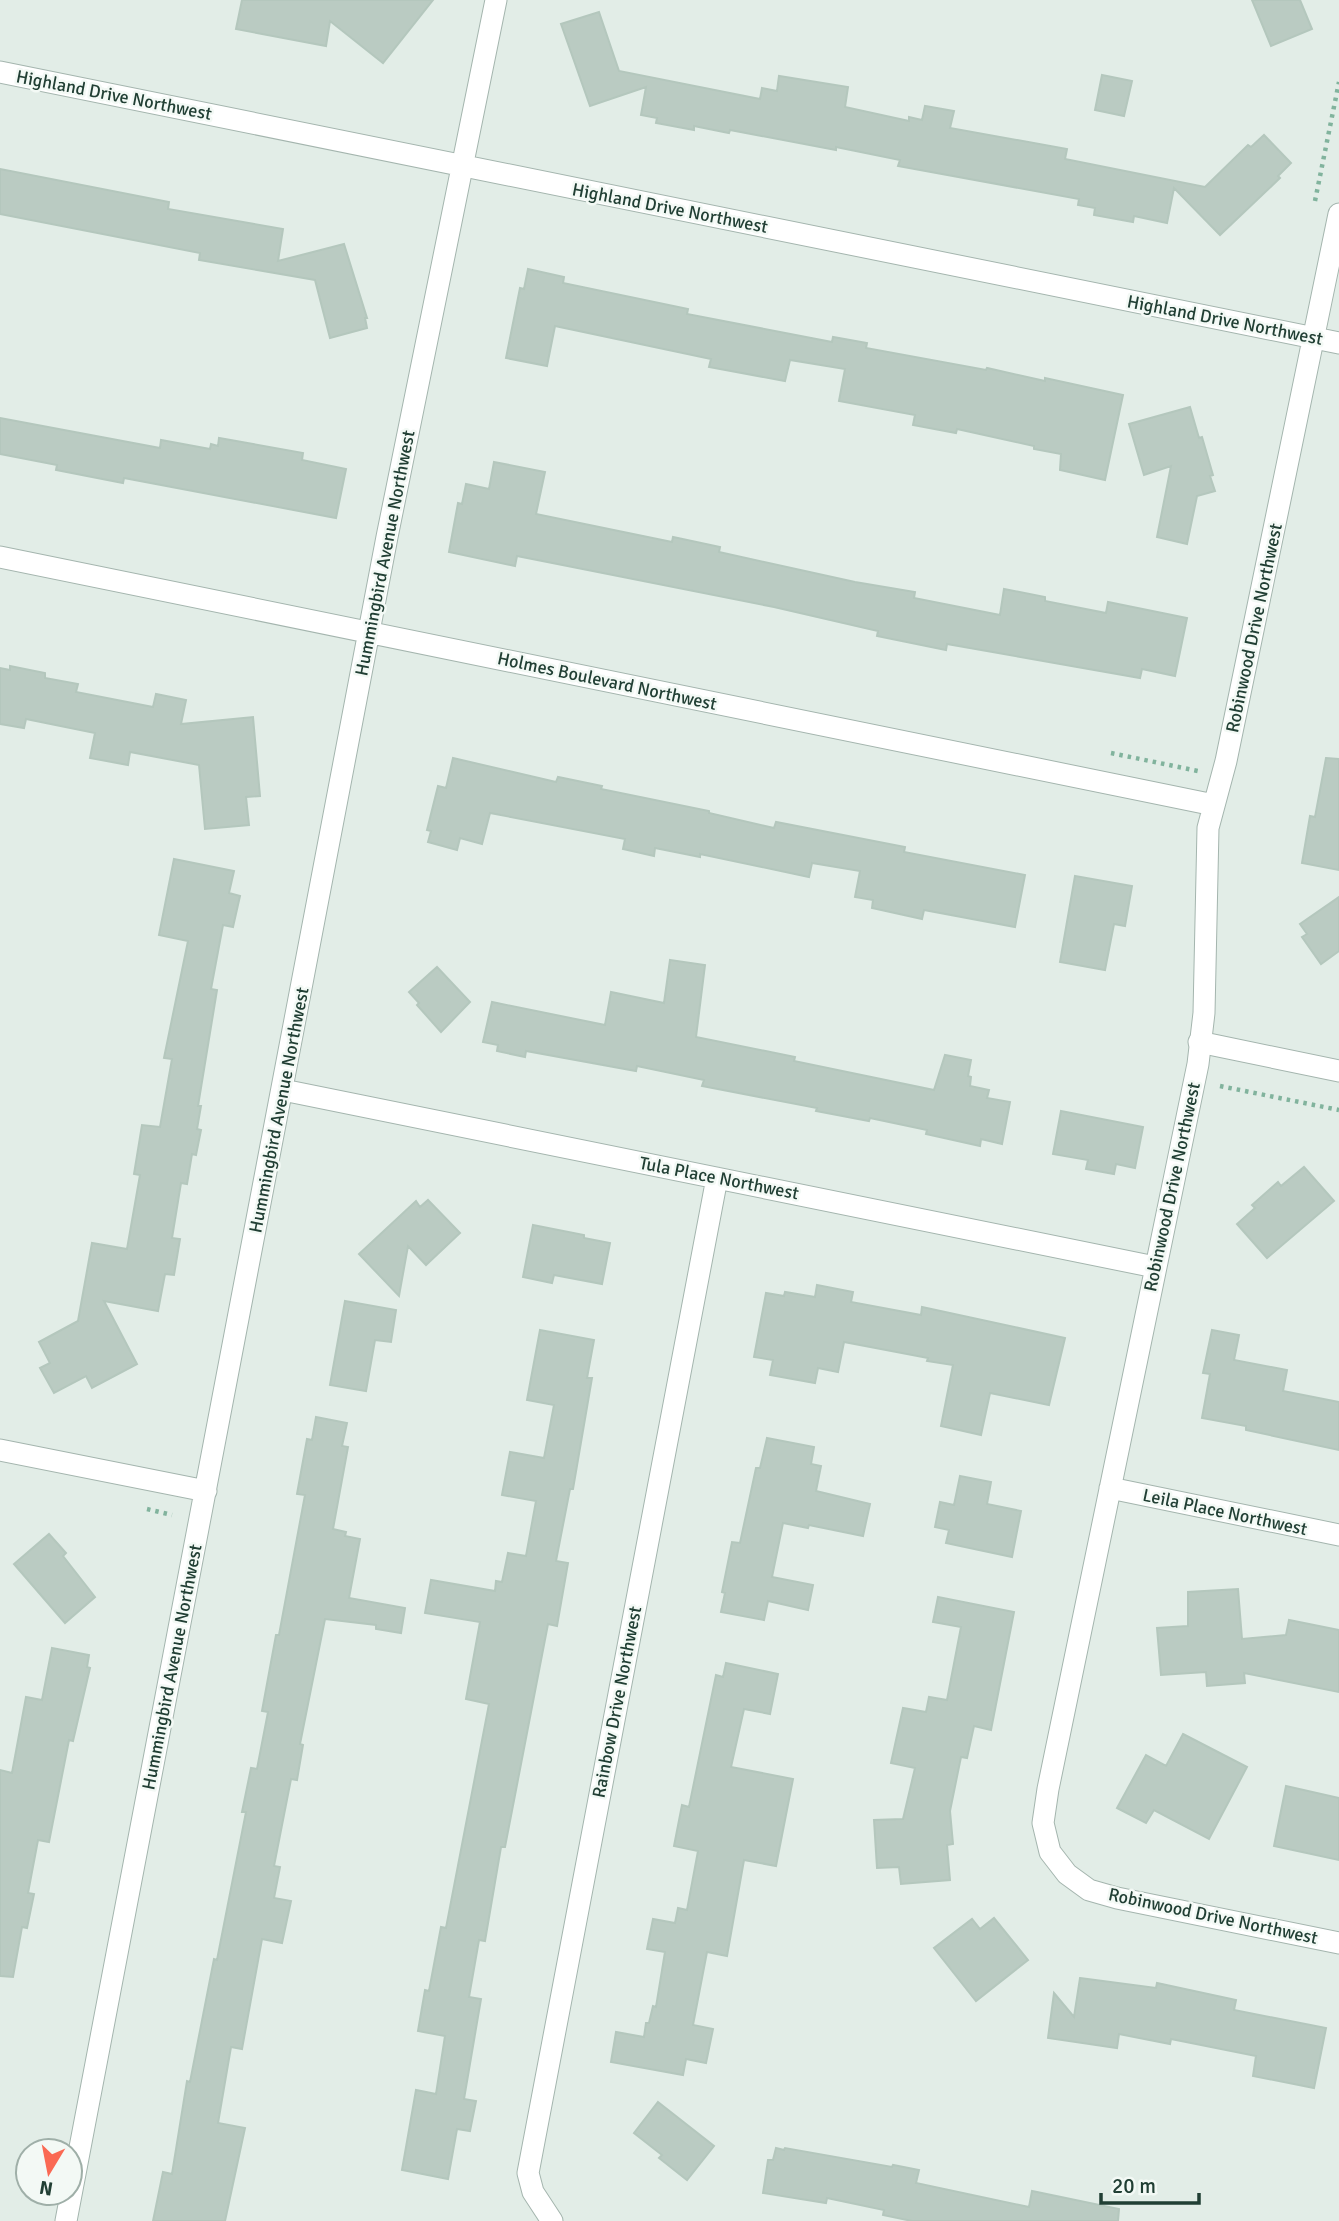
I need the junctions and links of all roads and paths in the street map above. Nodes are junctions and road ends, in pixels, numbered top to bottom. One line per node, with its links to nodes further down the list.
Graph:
1 (496, 0): 3 (street, Hummingbird Avenue Northwest)
2 (0, 72): 3 (street, Highland Drive Northwest)
3 (462, 166): 5 (street, Highland Drive Northwest); 8 (street, Hummingbird Avenue Northwest)
4 (1339, 214): 5 (street, Robinwood Drive Northwest)
5 (1314, 338): 6 (street, Highland Drive Northwest); 9 (street, Robinwood Drive Northwest)
6 (1339, 343)
7 (0, 557): 8 (street, Holmes Boulevard Northwest)
8 (370, 632): 9 (street, Holmes Boulevard Northwest); 13 (street, Hummingbird Avenue Northwest)
9 (1214, 805): 10 (street, Robinwood Drive Northwest)
10 (1199, 1042): 11 (street); 12 (street, Robinwood Drive Northwest)
11 (1339, 1071)
12 (1195, 1081): 14 (path); 16 (street, Robinwood Drive Northwest)
13 (283, 1090): 15 (street, Tula Place Northwest); 19 (street, Hummingbird Avenue Northwest)
14 (1339, 1110)
15 (717, 1178): 16 (street, Tula Place Northwest); 23 (street, Rainbow Drive Northwest)
16 (1155, 1267): 18 (street, Robinwood Drive Northwest)
17 (0, 1450): 19 (street)
18 (1110, 1488): 20 (street, Leila Place Northwest); 21 (street, Robinwood Drive Northwest)
19 (206, 1491): 22 (street, Hummingbird Avenue Northwest)
20 (1339, 1535)
21 (1339, 1943)
22 (66, 2221)
23 (552, 2221)

